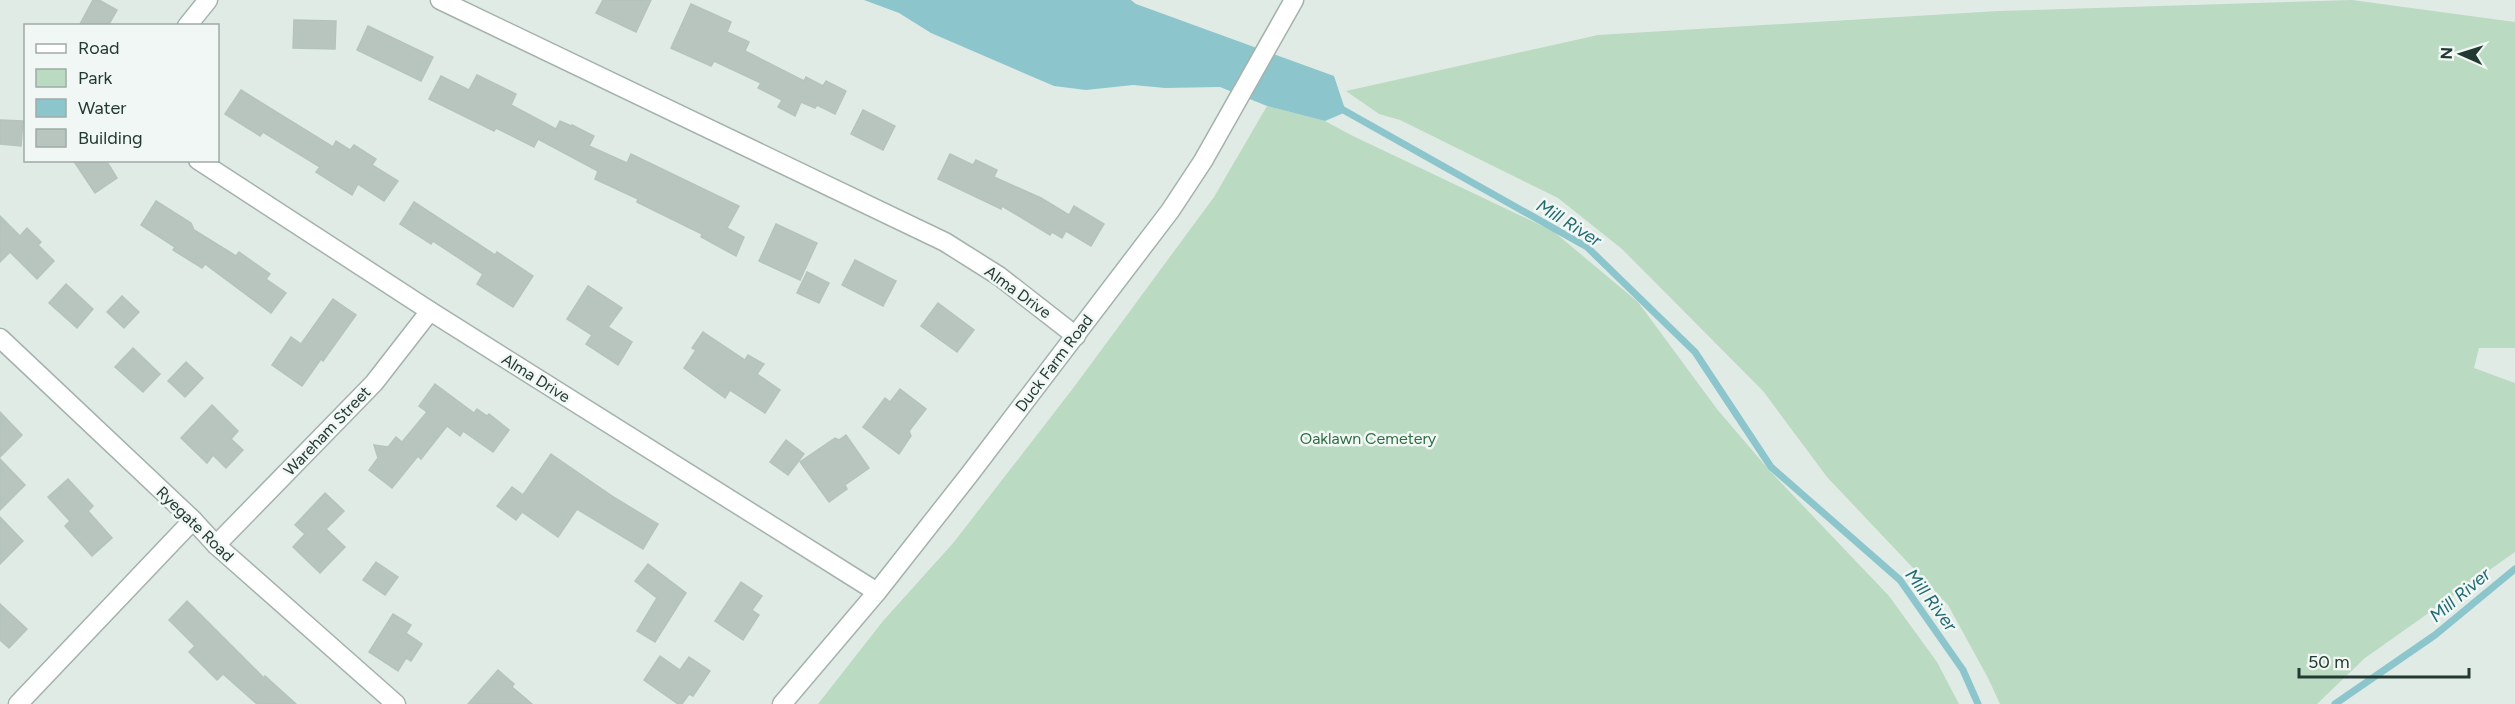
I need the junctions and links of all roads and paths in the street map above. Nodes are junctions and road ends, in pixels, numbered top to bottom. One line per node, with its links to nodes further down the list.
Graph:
1 (208, 0): 4 (street)
2 (440, 0): 7 (street, Alma Drive)
3 (1294, 0): 7 (street, Duck Farm Road)
4 (189, 24)
5 (201, 162): 6 (street, Alma Drive)
6 (430, 311): 10 (street, Wareham Street); 11 (street, Alma Drive)
7 (1076, 336): 11 (street, Duck Farm Road)
8 (0, 338): 9 (street, Ryegate Road)
9 (193, 520): 10 (street, Ryegate Road); 12 (street)
10 (216, 545): 13 (street, Ryegate Road)
11 (877, 592): 14 (street, Duck Farm Road)
12 (18, 704)
13 (396, 704)
14 (782, 704)

